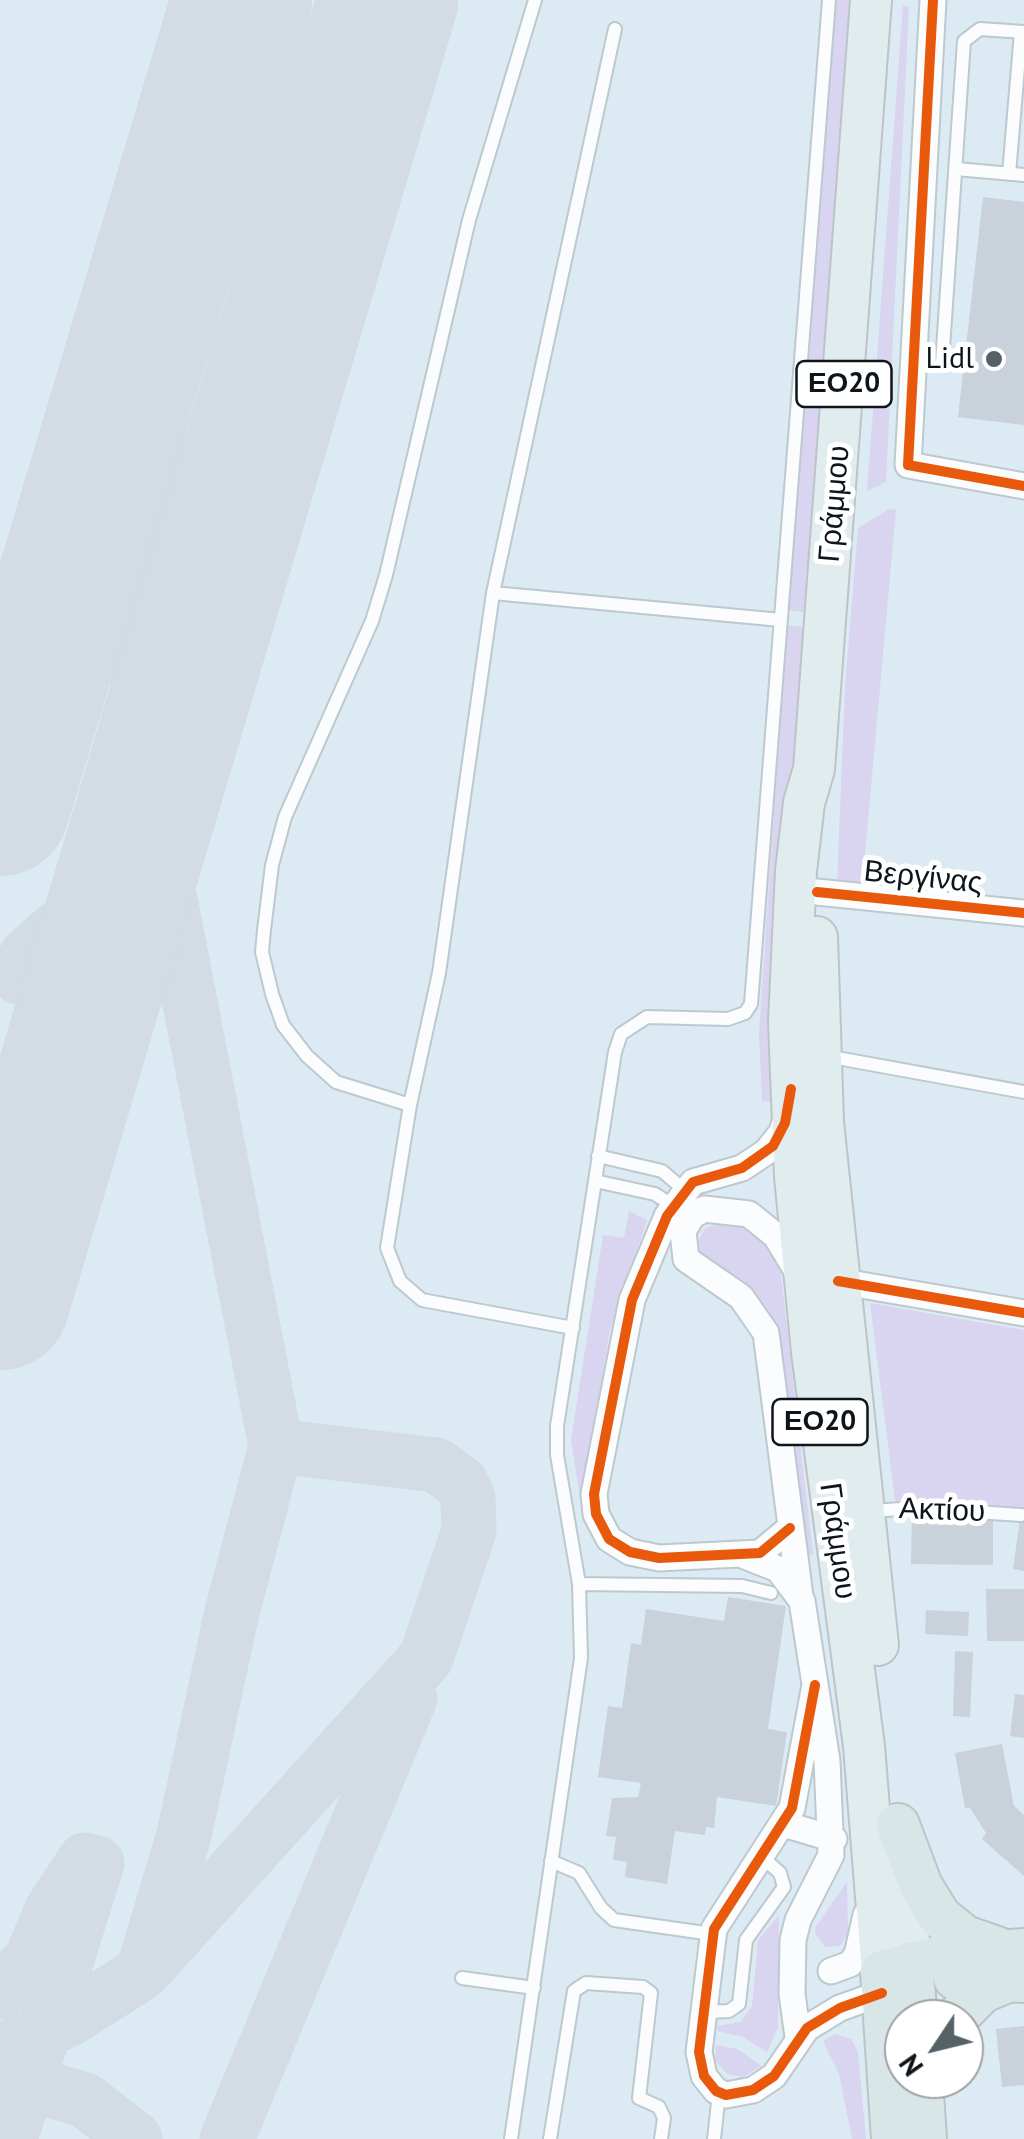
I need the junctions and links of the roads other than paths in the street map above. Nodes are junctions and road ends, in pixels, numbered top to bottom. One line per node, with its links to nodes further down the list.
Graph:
1 (535, 0): 19 (lane)
2 (829, 0): 13 (lane)
3 (871, 0): 14 (main road, Γράμμου / ΕΟ20)
4 (933, 0): 11 (street)
5 (616, 30): 12 (lane)
6 (1023, 32): 7 (lane); 8 (lane)
7 (956, 169): 8 (lane); 10 (lane)
8 (1008, 174): 9 (lane)
9 (1024, 175)
10 (942, 363)
11 (1024, 486)
12 (493, 593): 13 (lane); 19 (lane)
13 (781, 620): 20 (lane)
14 (807, 882): 15 (street, Βεργίνας); 16 (main road, ΕΟ20); 17 (main road, Γράμμου / ΕΟ20)
15 (1024, 913)
16 (819, 1055): 18 (lane); 24 (main road, Γράμμου / ΕΟ20)
17 (791, 1089): 22 (street); 26 (main road, Γράμμου / ΕΟ20)
18 (1024, 1092)
19 (410, 1104): 28 (lane)
20 (598, 1156): 21 (lane); 22 (lane)
21 (594, 1181): 22 (lane); 28 (lane)
22 (688, 1206): 23 (street); 25 (street); 26 (street)
23 (699, 1272): 25 (street); 31 (street)
24 (838, 1282): 27 (street); 29 (main road, Γράμμου / ΕΟ20)
25 (637, 1284): 32 (street)
26 (807, 1308): 37 (main road, Γράμμου / ΕΟ20)
27 (1024, 1313)
28 (573, 1328): 33 (lane)
29 (864, 1512): 30 (lane, Ακτίου); 37 (main road, Γράμμου / ΕΟ20)
30 (1021, 1515)
31 (789, 1522): 32 (street); 35 (street)
32 (745, 1556): 35 (street)
33 (579, 1584): 34 (lane); 41 (lane)
34 (771, 1593)
35 (800, 1596): 36 (street)
36 (814, 1686): 38 (street); 39 (street)
37 (885, 1823): 44 (highway); 45 (street); 47 (main road, Γράμμου / ΕΟ20)
38 (784, 1824): 39 (street); 40 (street)
39 (834, 1840): 43 (street)
40 (761, 1856): 42 (street); 50 (lane)
41 (552, 1861): 42 (lane); 48 (lane)
42 (712, 1934): 50 (street)
43 (792, 1958): 45 (street); 52 (street)
44 (1015, 1965): 47 (highway); 49 (highway)
45 (831, 1971): 47 (street)
46 (462, 1978): 48 (lane)
47 (901, 1986): 51 (street)
48 (534, 1988): 56 (lane)
49 (975, 1999)
50 (703, 2012): 54 (street)
51 (831, 2012): 52 (street); 53 (street)
52 (798, 2036): 54 (street)
53 (884, 2051)
54 (719, 2093): 59 (lane)
55 (915, 2099): 60 (highway, ΕΟ20)
56 (512, 2139)
57 (550, 2139): 58 (lane)
58 (661, 2139)
59 (714, 2139)
60 (893, 2139)

